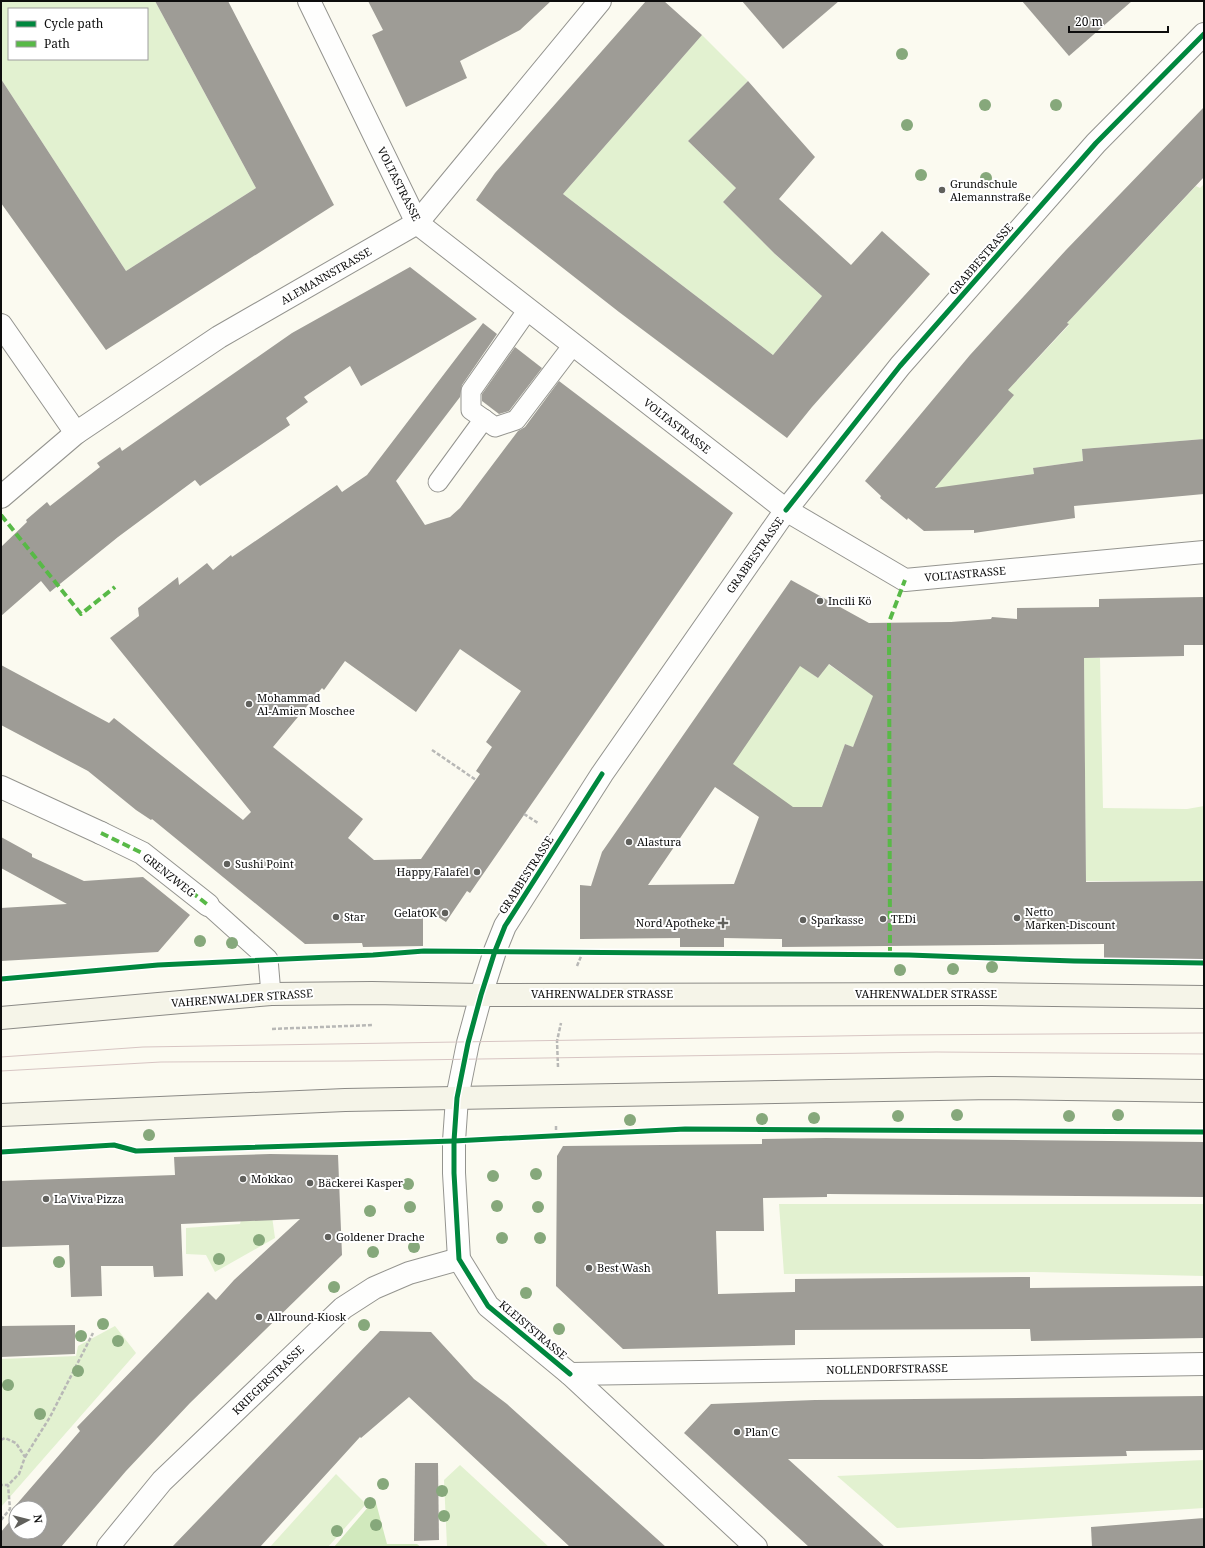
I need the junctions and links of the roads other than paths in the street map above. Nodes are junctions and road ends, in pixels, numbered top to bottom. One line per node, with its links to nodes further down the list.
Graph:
1 (309, 1): 4 (street, VOLTASTRASSE)
2 (600, 1): 4 (street, ALEMANNSTRASSE)
3 (1204, 34): 12 (street, GRABBESTRASSE)
4 (417, 223): 5 (street, VOLTASTRASSE); 9 (street, ALEMANNSTRASSE)
5 (527, 311): 7 (street, VOLTASTRASSE); 8 (lane)
6 (1, 325): 9 (street)
7 (572, 345): 8 (lane); 12 (street, VOLTASTRASSE)
8 (484, 419): 10 (lane)
9 (76, 433): 11 (street, ALEMANNSTRASSE)
10 (438, 482)
11 (1, 497)
12 (786, 510): 13 (street, VOLTASTRASSE); 17 (street, GRABBESTRASSE)
13 (1204, 552)
14 (1, 787): 15 (street, GRENZWEG)
15 (208, 905): 16 (lane, GRENZWEG)
16 (271, 994): 17 (main road, VAHRENWALDER STRASSE); 19 (main road, VAHRENWALDER STRASSE)
17 (481, 995): 18 (main road, VAHRENWALDER STRASSE); 21 (street, GRABBESTRASSE)
18 (1204, 997)
19 (1, 1018)
20 (1204, 1091): 21 (main road)
21 (457, 1098): 22 (main road); 23 (street, GRABBESTRASSE)
22 (1, 1115)
23 (459, 1259): 25 (street, KLEISTSTRASSE); 26 (street, KRIEGERSTRASSE)
24 (1204, 1364): 25 (street, NOLLENDORFSTRASSE)
25 (570, 1374): 27 (street, KLEISTSTRASSE)
26 (108, 1547)
27 (756, 1547)

